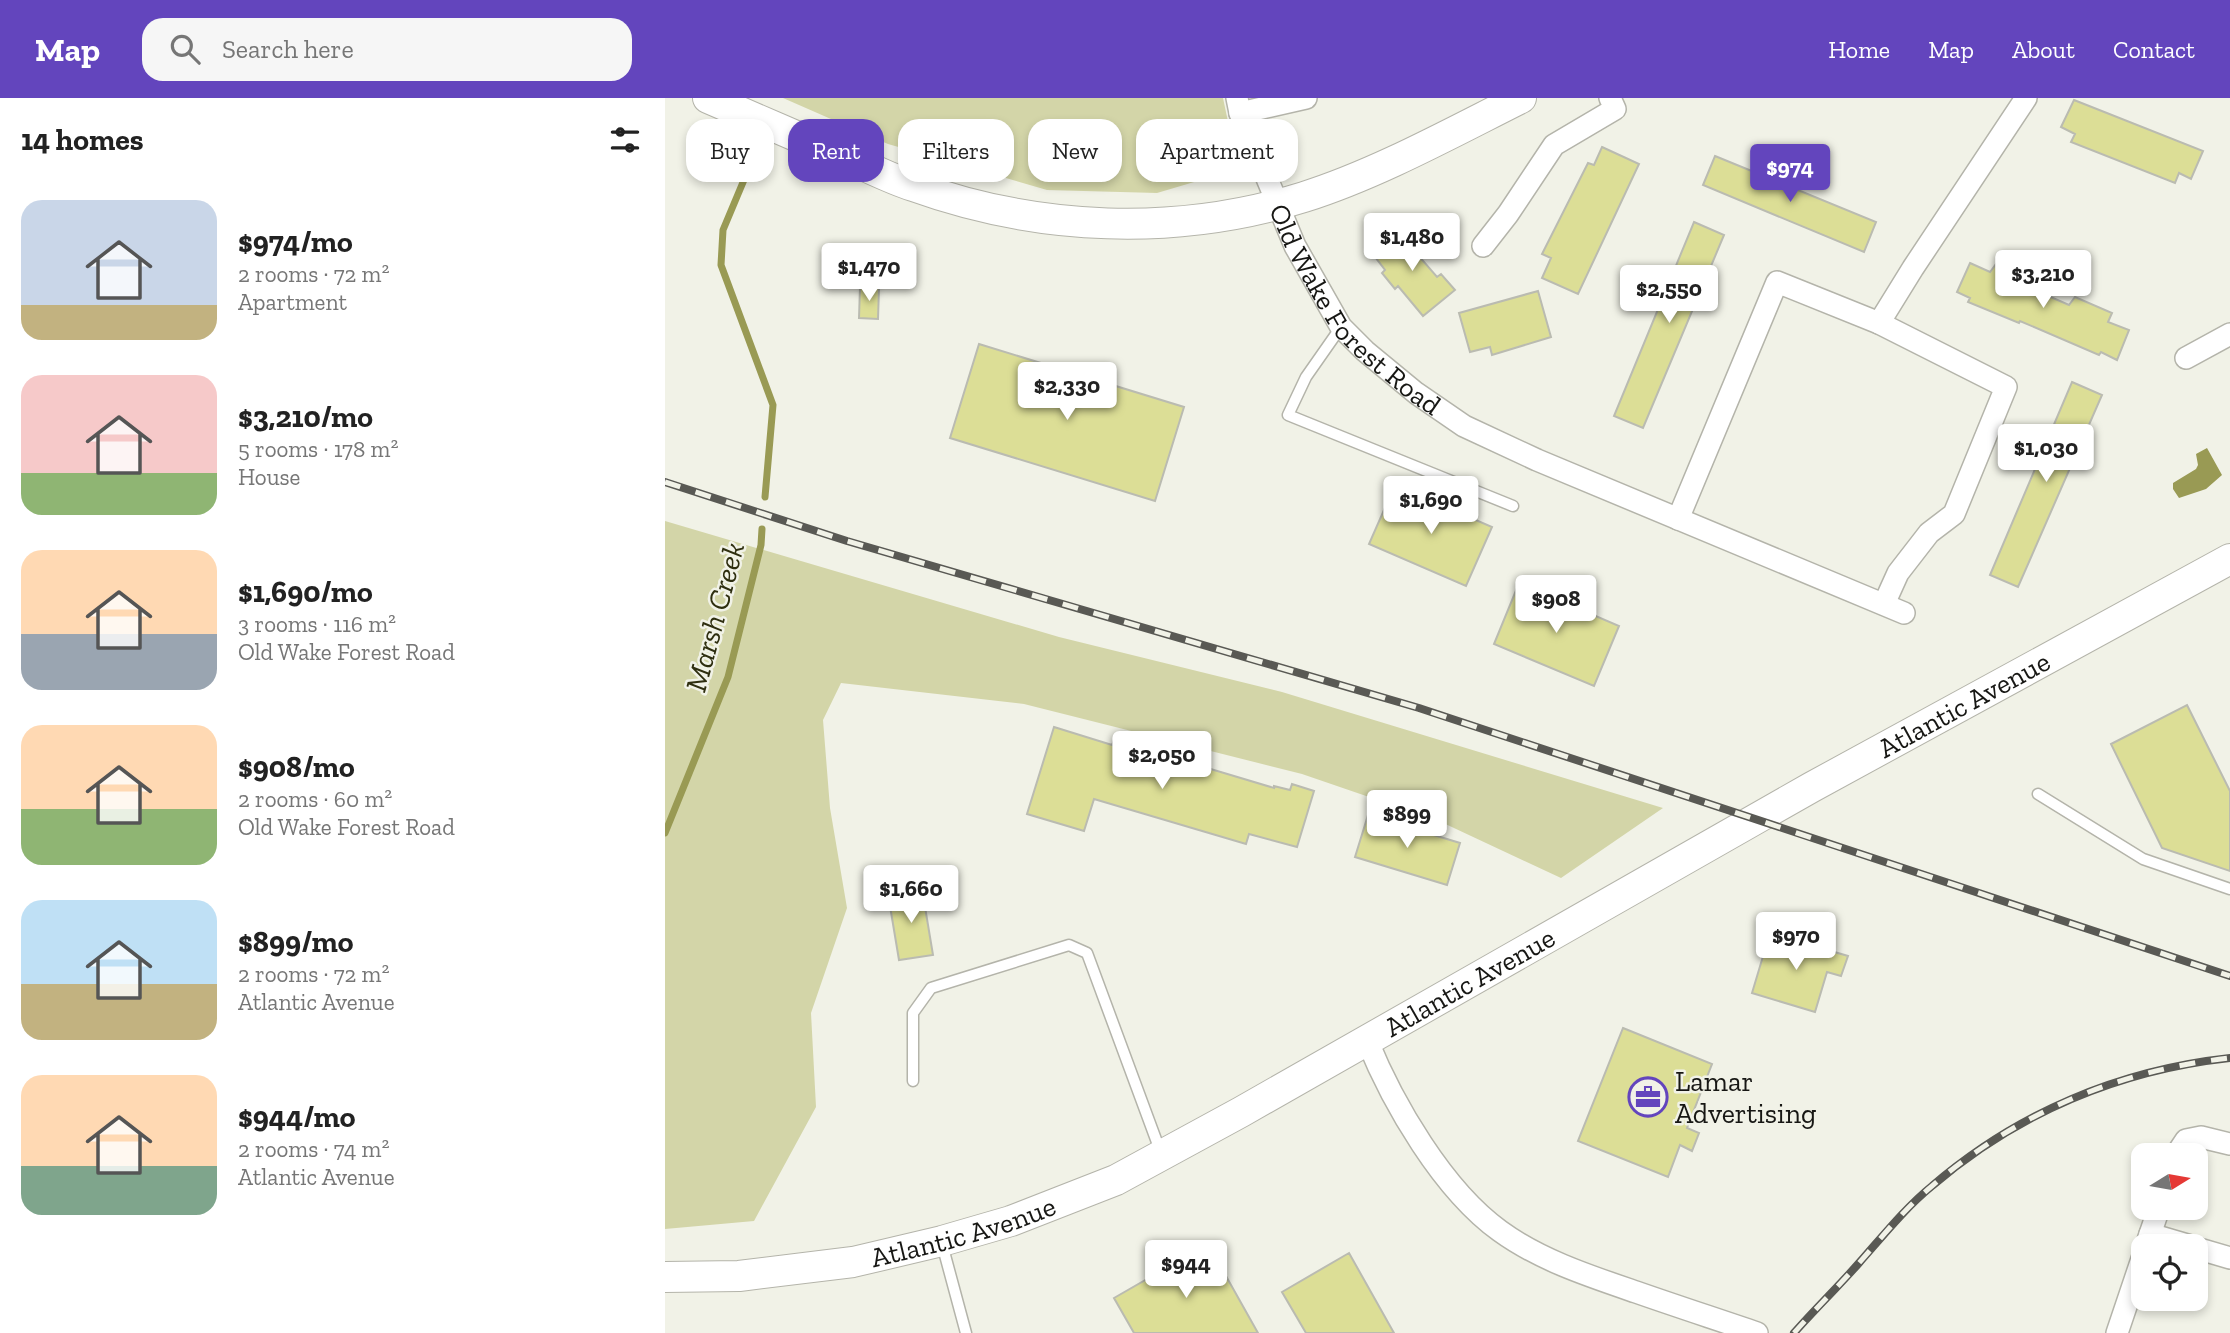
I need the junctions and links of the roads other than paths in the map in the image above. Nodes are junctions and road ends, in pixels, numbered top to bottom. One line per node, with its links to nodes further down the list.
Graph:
1 (708, 98): 7 (main road, Old Wake Forest Road)
2 (1306, 98): 6 (street)
3 (1521, 98): 7 (main road)
4 (1610, 98): 8 (street)
5 (2026, 98): 9 (street)
6 (1239, 105): 7 (street)
7 (1278, 204): 10 (street, Old Wake Forest Road)
8 (1483, 246)
9 (1879, 323): 14 (street); 14 (street, Old Wake Forest Road)
10 (1341, 327): 13 (lane); 14 (street, Old Wake Forest Road)
11 (2230, 334): 12 (street)
12 (2186, 358)
13 (1513, 506)
14 (1678, 519)
15 (2230, 559): 18 (main road, Atlantic Avenue)
16 (2038, 794): 17 (lane)
17 (2230, 889)
18 (1367, 1040): 22 (main road, Atlantic Avenue); 29 (street)
19 (913, 1081): 22 (lane)
20 (2184, 1143): 21 (street)
21 (2230, 1144)
22 (1162, 1155): 23 (main road, Atlantic Avenue)
23 (941, 1241): 26 (main road, Atlantic Avenue); 28 (lane)
24 (2208, 1252): 25 (street)
25 (2230, 1258)
26 (665, 1277)
27 (2131, 1291): 30 (street)
28 (966, 1333)
29 (1757, 1333)
30 (2117, 1333)

